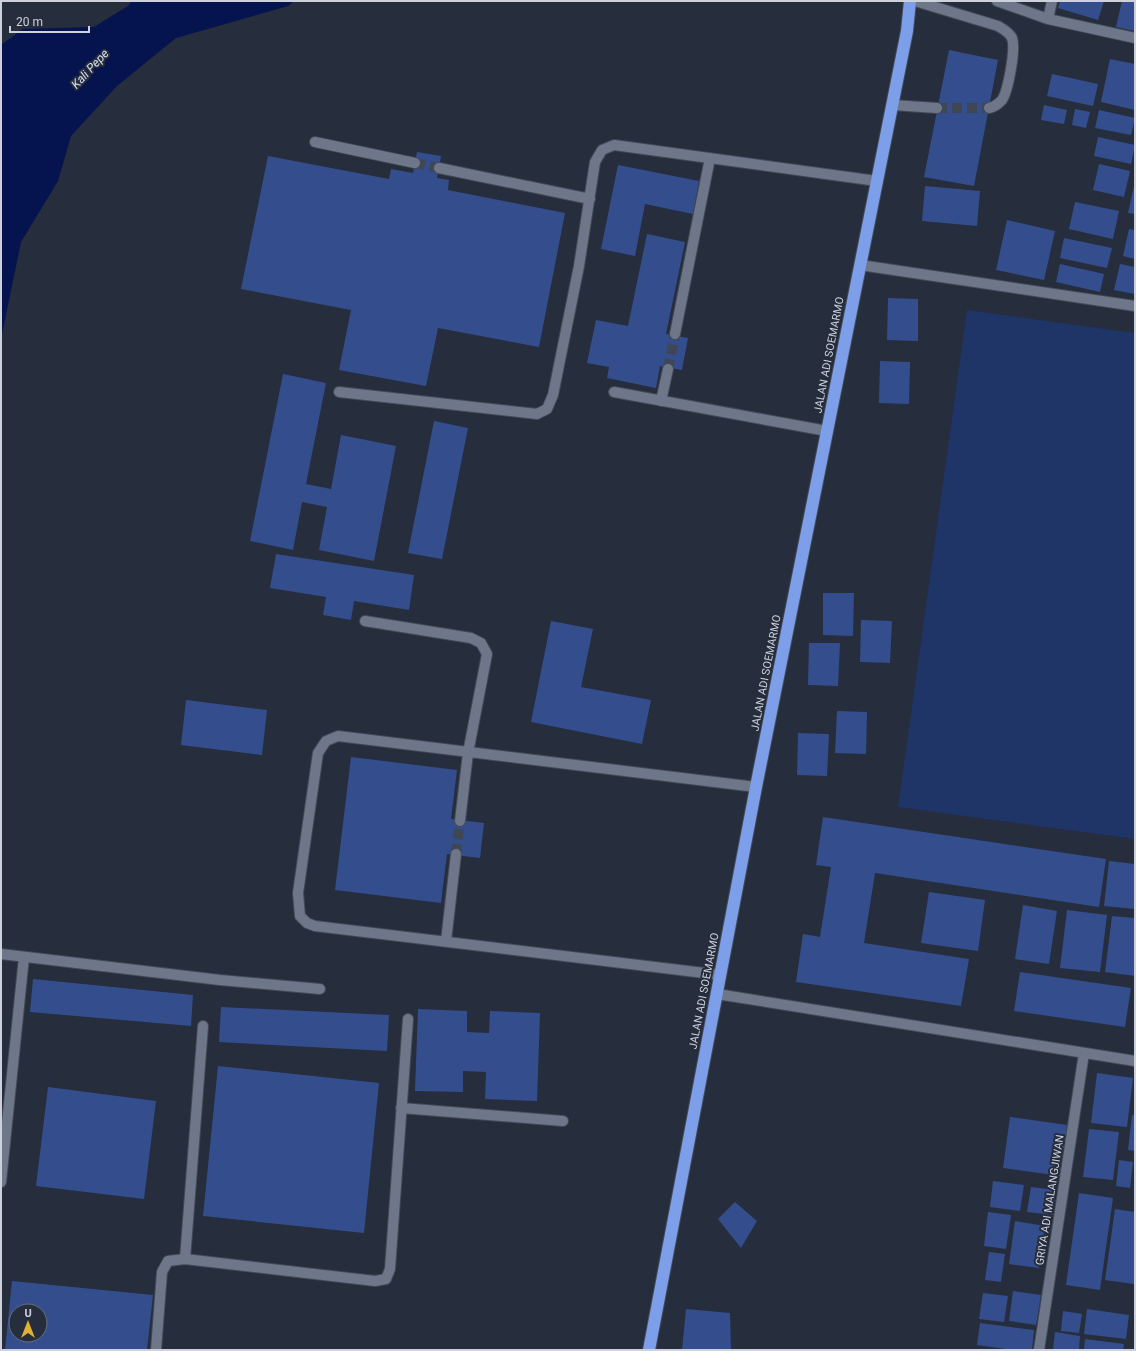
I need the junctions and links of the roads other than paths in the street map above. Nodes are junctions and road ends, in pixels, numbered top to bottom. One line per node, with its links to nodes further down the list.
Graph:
1 (910, 1): 7 (highway, JALAN ADI SOEMARMO)
2 (915, 1): 9 (street)
3 (998, 1): 5 (street)
4 (1052, 1): 5 (street)
5 (1048, 19): 6 (street)
6 (1135, 38)
7 (892, 106): 8 (street); 14 (highway, JALAN ADI SOEMARMO)
8 (937, 108)
9 (989, 108)
10 (315, 142): 12 (street)
11 (710, 158): 14 (street); 15 (street); 18 (street)
12 (415, 163)
13 (439, 168): 15 (street)
14 (877, 181): 16 (highway, JALAN ADI SOEMARMO)
15 (590, 199): 20 (street)
16 (860, 265): 17 (street); 23 (highway, JALAN ADI SOEMARMO)
17 (1135, 306)
18 (674, 334)
19 (668, 369): 22 (street)
20 (339, 392)
21 (614, 392): 22 (street)
22 (661, 401): 23 (street)
23 (827, 431): 26 (highway, JALAN ADI SOEMARMO)
24 (365, 621): 25 (street)
25 (468, 753): 26 (street); 27 (street); 29 (street)
26 (756, 787): 32 (highway, JALAN ADI SOEMARMO)
27 (460, 821)
28 (456, 854): 29 (street)
29 (446, 941): 32 (street)
30 (1, 954): 31 (street)
31 (24, 957): 33 (street); 41 (street)
32 (720, 975): 34 (highway, JALAN ADI SOEMARMO)
33 (320, 989)
34 (717, 994): 37 (street); 44 (highway, JALAN ADI SOEMARMO)
35 (408, 1019): 39 (street)
36 (202, 1026): 42 (street)
37 (1084, 1053): 38 (street); 45 (street, GRIYA ADI MALANGJIWAN)
38 (1135, 1061)
39 (401, 1108): 40 (street); 42 (street)
40 (563, 1121)
41 (1, 1182)
42 (185, 1259): 43 (street)
43 (156, 1350)
44 (649, 1350)
45 (1039, 1350)

